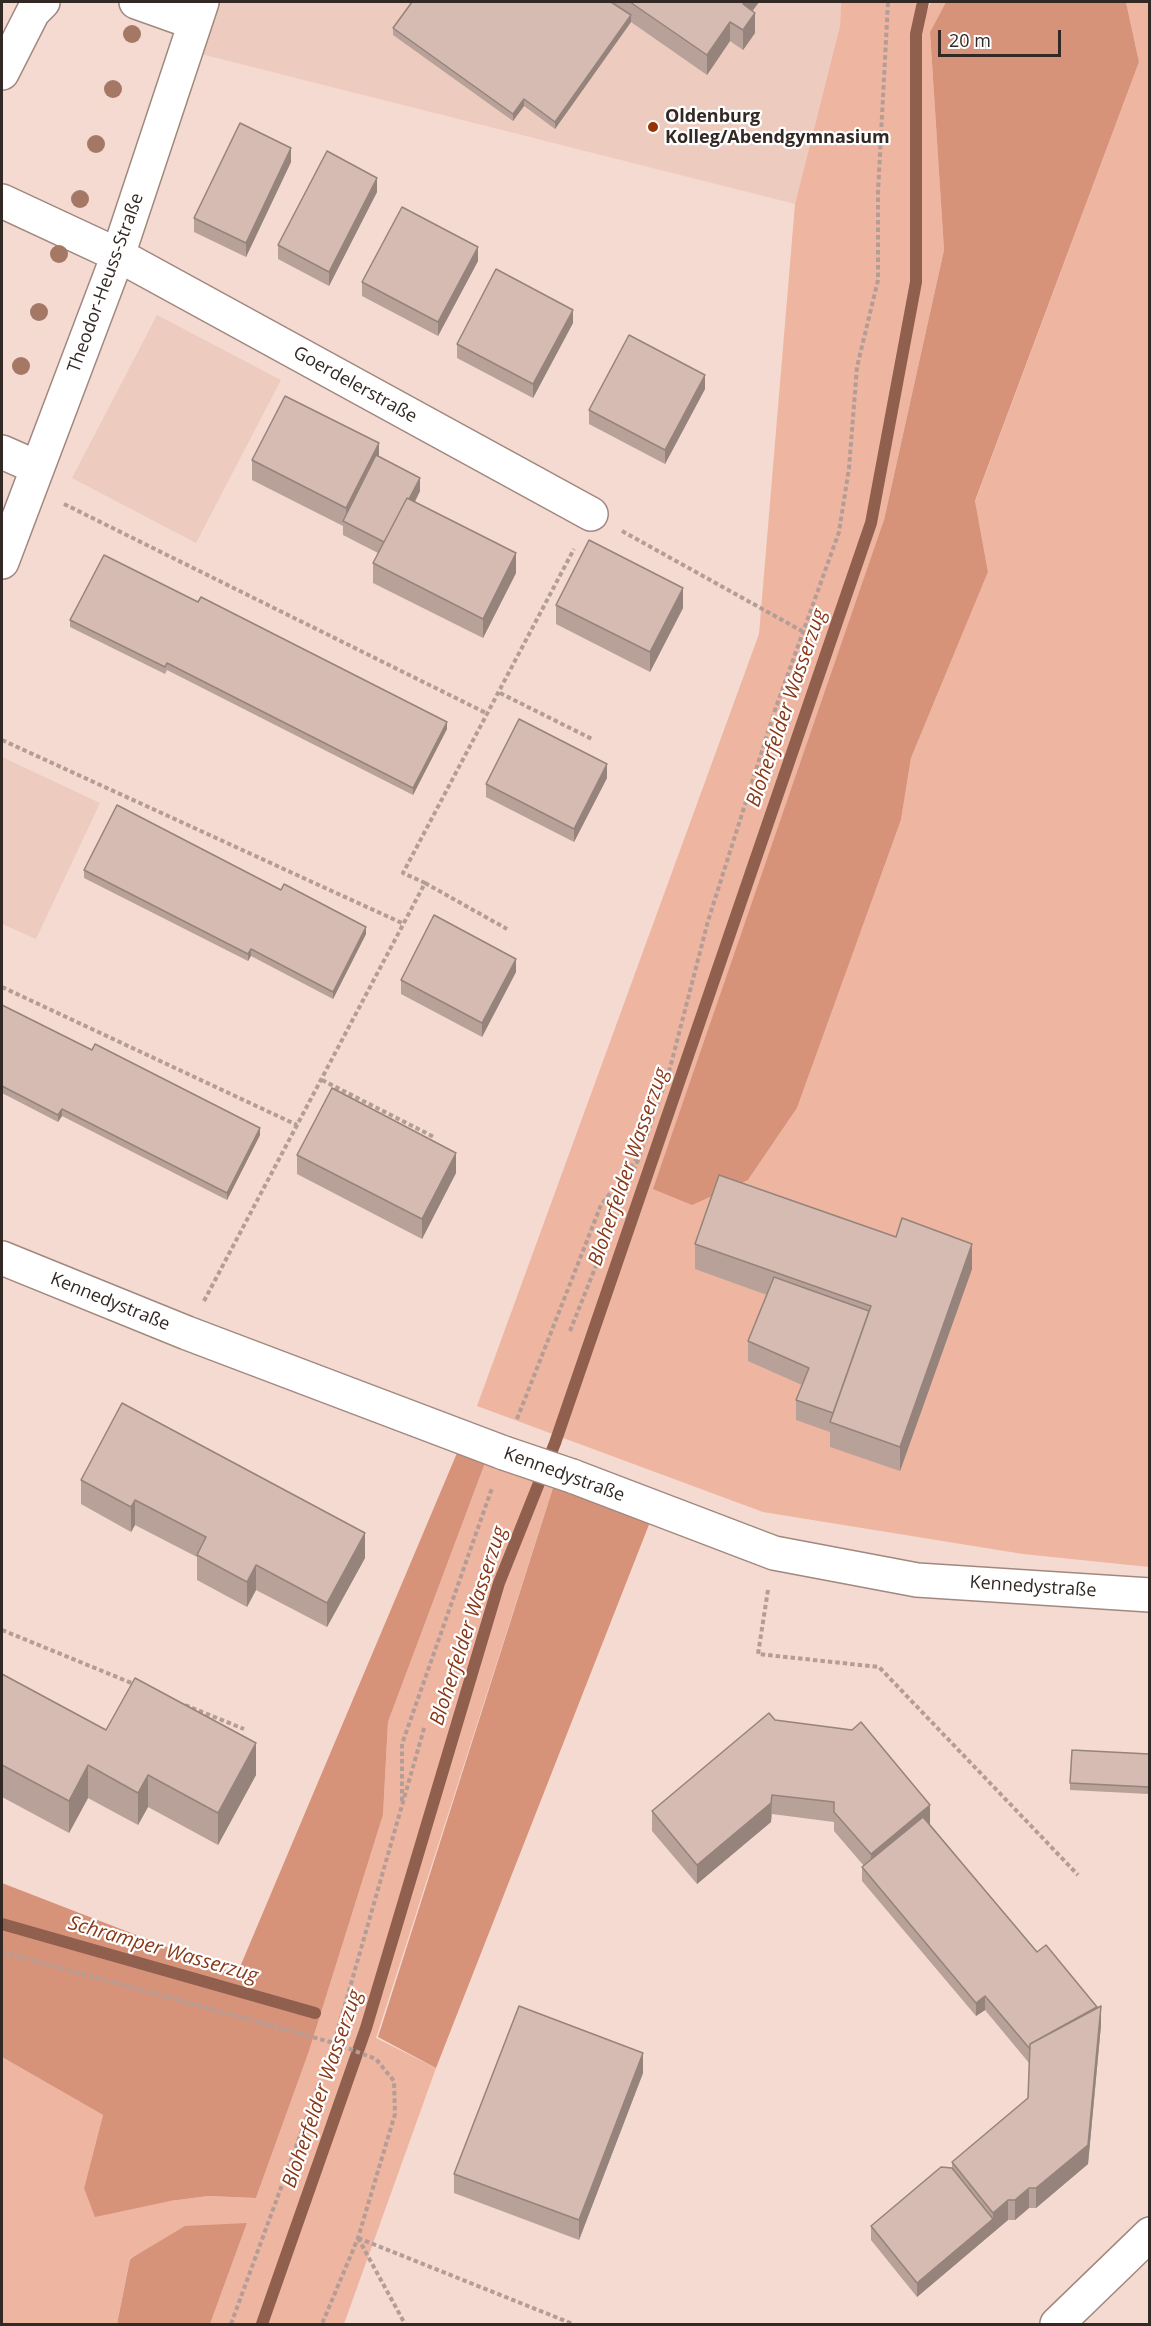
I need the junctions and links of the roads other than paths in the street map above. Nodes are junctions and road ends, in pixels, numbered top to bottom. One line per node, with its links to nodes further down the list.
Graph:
1 (43, 2): 4 (street)
2 (136, 2): 3 (street)
3 (198, 12): 6 (street, Theodor-Heuss-Straße)
4 (2, 73)
5 (2, 201): 6 (street, Goerdelerstraße)
6 (118, 255): 8 (street, Theodor-Heuss-Straße); 9 (street, Goerdelerstraße)
7 (2, 452): 8 (street)
8 (33, 477): 10 (street, Theodor-Heuss-Straße)
9 (591, 514)
10 (2, 562)
11 (2, 1258): 12 (street, Kennedystraße, bridge)
12 (1149, 1595)
13 (1149, 2234): 14 (street)
14 (1057, 2325)

